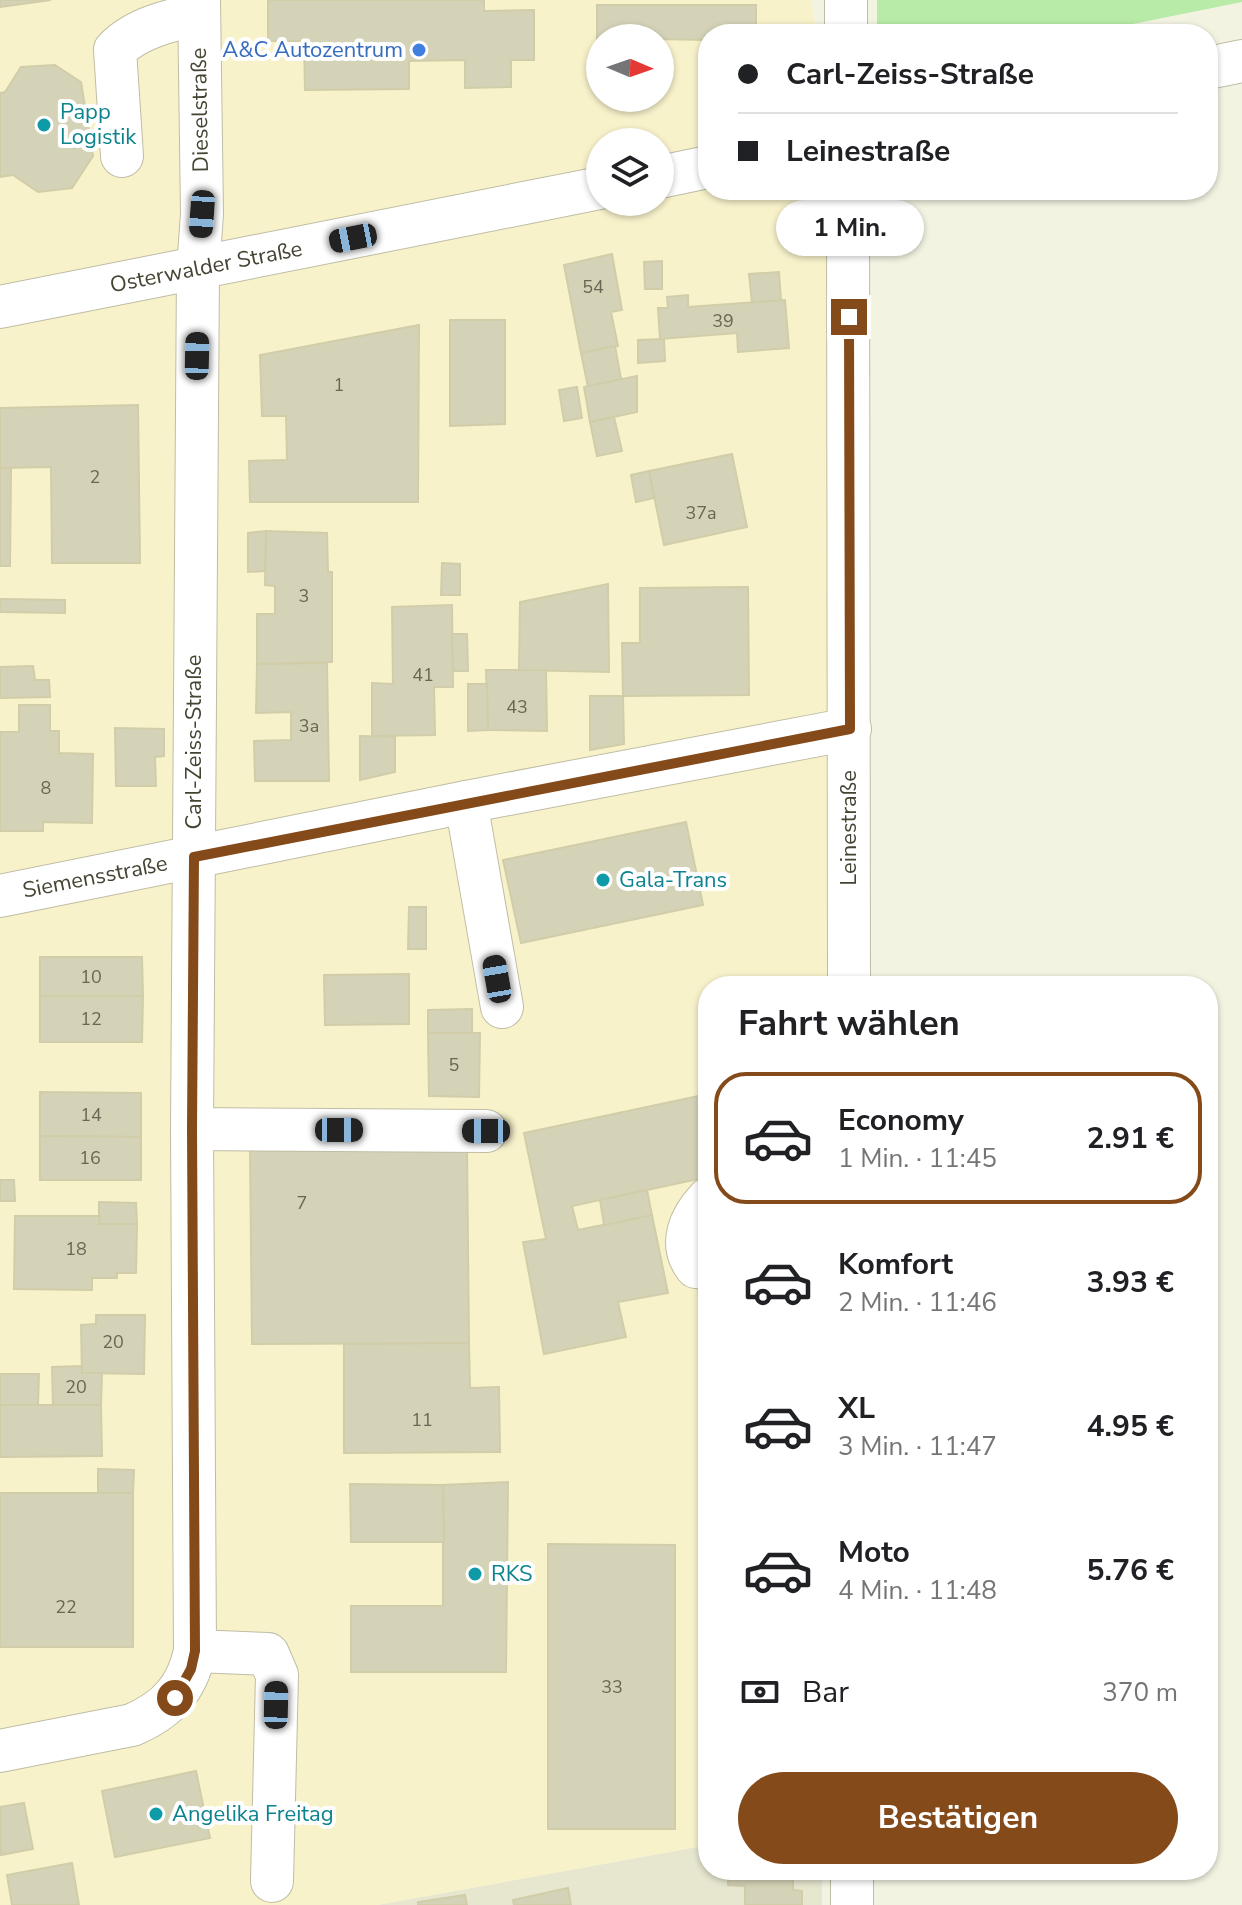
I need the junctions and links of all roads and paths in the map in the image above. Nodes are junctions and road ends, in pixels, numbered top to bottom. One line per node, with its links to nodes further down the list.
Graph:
1 (846, 0): 3 (street)
2 (199, 7): 6 (street); 11 (street, Dieselstraße)
3 (846, 24)
4 (1242, 61): 5 (street)
5 (1218, 66)
6 (122, 156)
7 (698, 169): 8 (street)
8 (674, 174)
9 (586, 191): 11 (street, Osterwalder Straße)
10 (848, 200): 13 (street, Leinestraße)
11 (198, 269): 12 (street, Osterwalder Straße); 15 (street, Carl-Zeiss-Straße)
12 (0, 307)
13 (850, 729): 14 (street, Siemensstraße); 17 (street, Leinestraße)
14 (466, 802): 15 (street, Siemensstraße); 18 (street)
15 (194, 857): 16 (street, Siemensstraße); 19 (street, Carl-Zeiss-Straße)
16 (0, 896)
17 (849, 976)
18 (502, 1007)
19 (192, 1129): 20 (street); 23 (street, Carl-Zeiss-Straße)
20 (486, 1131)
21 (698, 1209): 22 (street)
22 (698, 1267)
23 (195, 1651): 24 (street, Carl-Zeiss-Straße); 26 (street)
24 (0, 1751)
25 (852, 1880): 27 (street)
26 (272, 1881)
27 (852, 1905)

